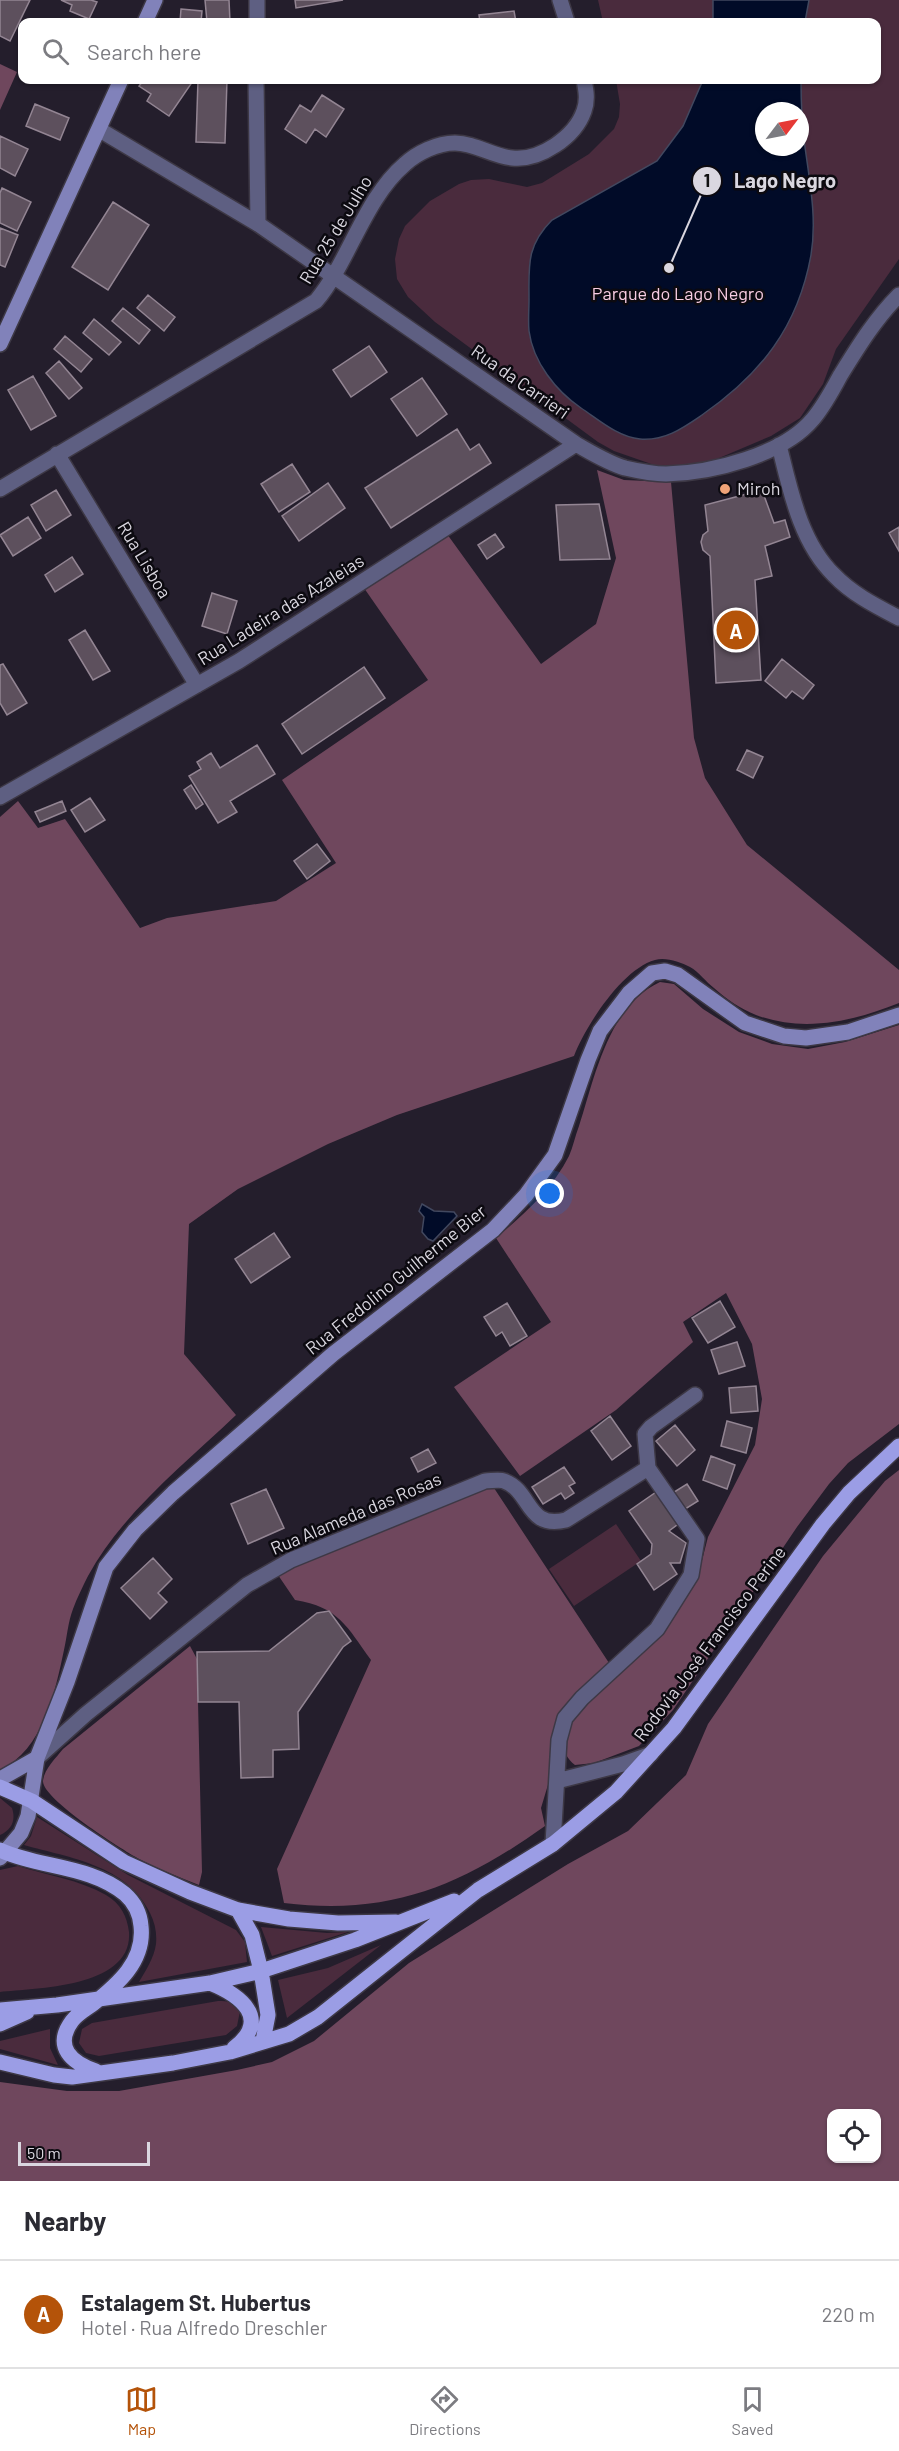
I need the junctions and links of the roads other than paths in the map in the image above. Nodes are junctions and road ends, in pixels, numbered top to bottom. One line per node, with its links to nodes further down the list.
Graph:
1 (155, 0): 4 (street)
2 (257, 0): 5 (street)
3 (560, 0): 6 (street)
4 (147, 18)
5 (257, 18)
6 (566, 18)
7 (119, 84): 10 (street)
8 (256, 84): 11 (street)
9 (585, 84): 12 (street, Rua 25 de Julho)
10 (100, 130): 11 (street, Rua da Carrieri); 14 (street)
11 (258, 224): 12 (street, Rua da Carrieri)
12 (332, 277): 15 (street, Rua da Carrieri); 17 (street, Rua 25 de Julho)
13 (899, 295): 16 (street, Rua da Carrieri)
14 (0, 344)
15 (576, 444): 16 (street, Rua da Carrieri); 20 (street, Rua Ladeira das Azaleias)
16 (779, 445): 19 (street)
17 (57, 454): 18 (street, Rua 25 de Julho); 20 (street, Rua Lisboa)
18 (0, 489)
19 (899, 618)
20 (197, 685): 21 (street, Rua Ladeira das Azaleias)
21 (0, 797)
22 (899, 1015): 27 (street, Rua Fredolino Guilherme Bier)
23 (695, 1395): 25 (street)
24 (899, 1446): 26 (main road, Rodovia José Francisco Perine)
25 (648, 1468): 27 (street, Rua Alameda das Rosas); 29 (street)
26 (651, 1754): 29 (street); 32 (main road, Rodovia José Francisco Perine)
27 (37, 1758): 28 (street); 31 (street, Rua Fredolino Guilherme Bier)
28 (0, 1779)
29 (557, 1781): 32 (street)
30 (0, 1787): 31 (main road)
31 (32, 1801): 33 (street, Rua Fredolino Guilherme Bier); 35 (main road)
32 (553, 1844): 34 (main road, Rodovia José Francisco Perine)
33 (2, 1854): 38 (main road)
34 (478, 1890): 36 (main road, Rodovia José Francisco Perine); 44 (main road, Rodovia José Francisco Perine)
35 (238, 1910): 36 (main road); 37 (main road)
36 (408, 1921): 37 (main road, Rodovia José Francisco Perine)
37 (261, 1971): 39 (main road, Rodovia José Francisco Perine); 44 (main road)
38 (119, 1981): 40 (main road); 41 (main road)
39 (210, 1983): 40 (main road, Rodovia José Francisco Perine); 45 (main road)
40 (99, 1999): 41 (main road, Rodovia José Francisco Perine); 47 (main road)
41 (49, 2005): 42 (main road, Rodovia José Francisco Perine); 43 (main road)
42 (0, 2010)
43 (0, 2025)
44 (263, 2041): 45 (main road, Rodovia José Francisco Perine)
45 (230, 2052): 47 (main road, Rodovia José Francisco Perine)
46 (4, 2064): 47 (main road, Rodovia José Francisco Perine)
47 (99, 2072)

